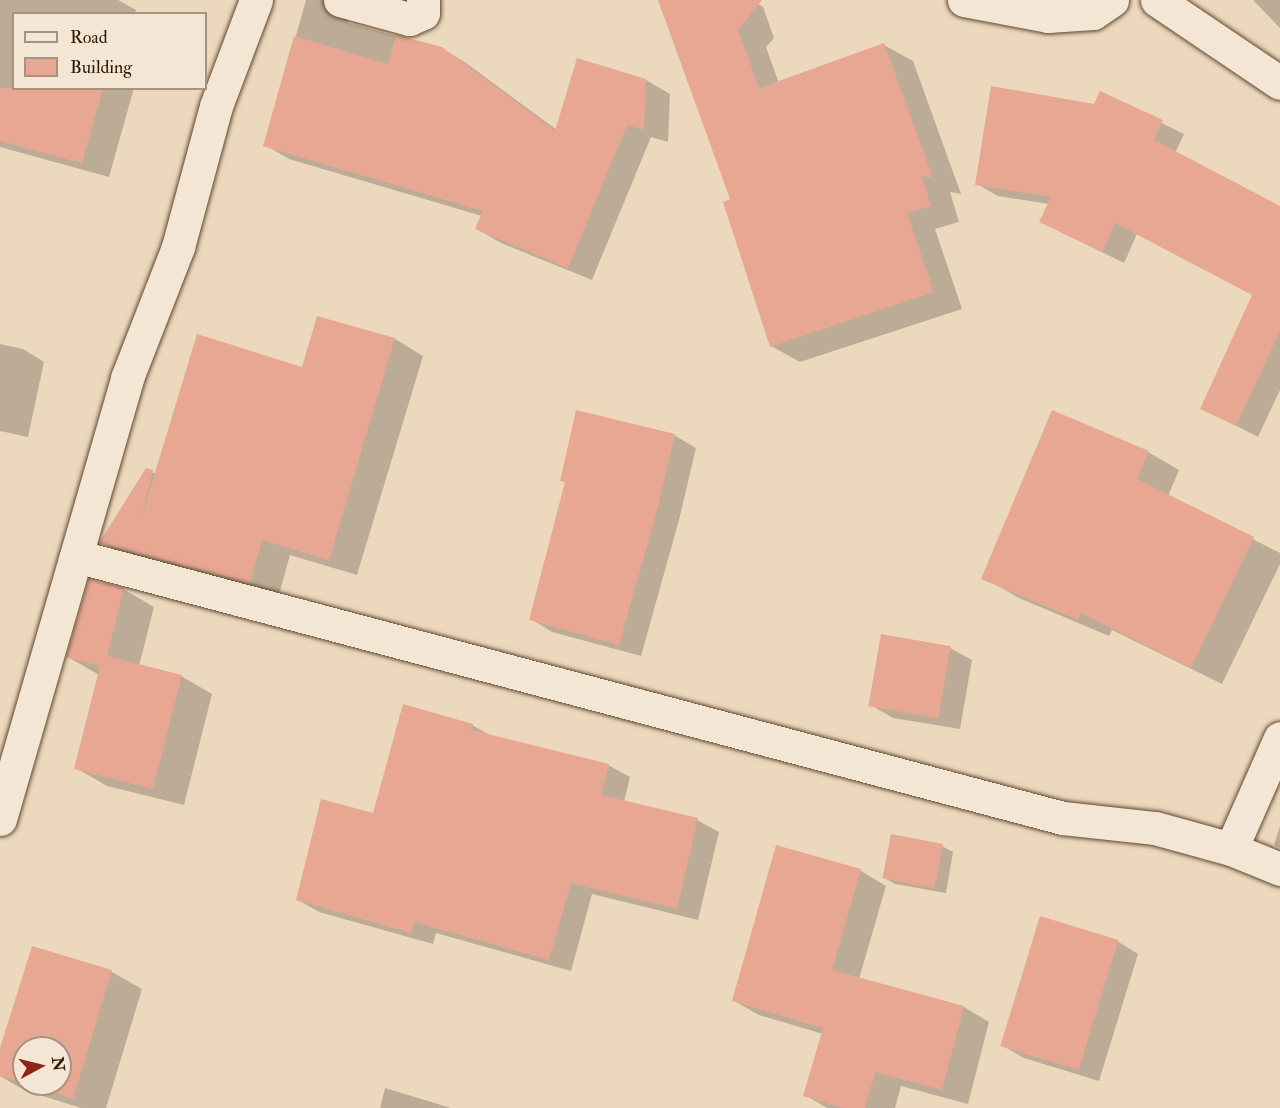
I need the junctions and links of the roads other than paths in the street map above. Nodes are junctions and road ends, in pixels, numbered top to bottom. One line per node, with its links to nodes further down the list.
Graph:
1 (256, 0): 8 (street)
2 (339, 0): 3 (street)
3 (423, 0)
4 (964, 0): 5 (street)
5 (1112, 0)
6 (1157, 0): 7 (street)
7 (1280, 83)
8 (76, 556): 10 (street); 11 (street)
9 (1280, 738): 11 (street)
10 (0, 819)
11 (1231, 849): 12 (street)
12 (1280, 869)

